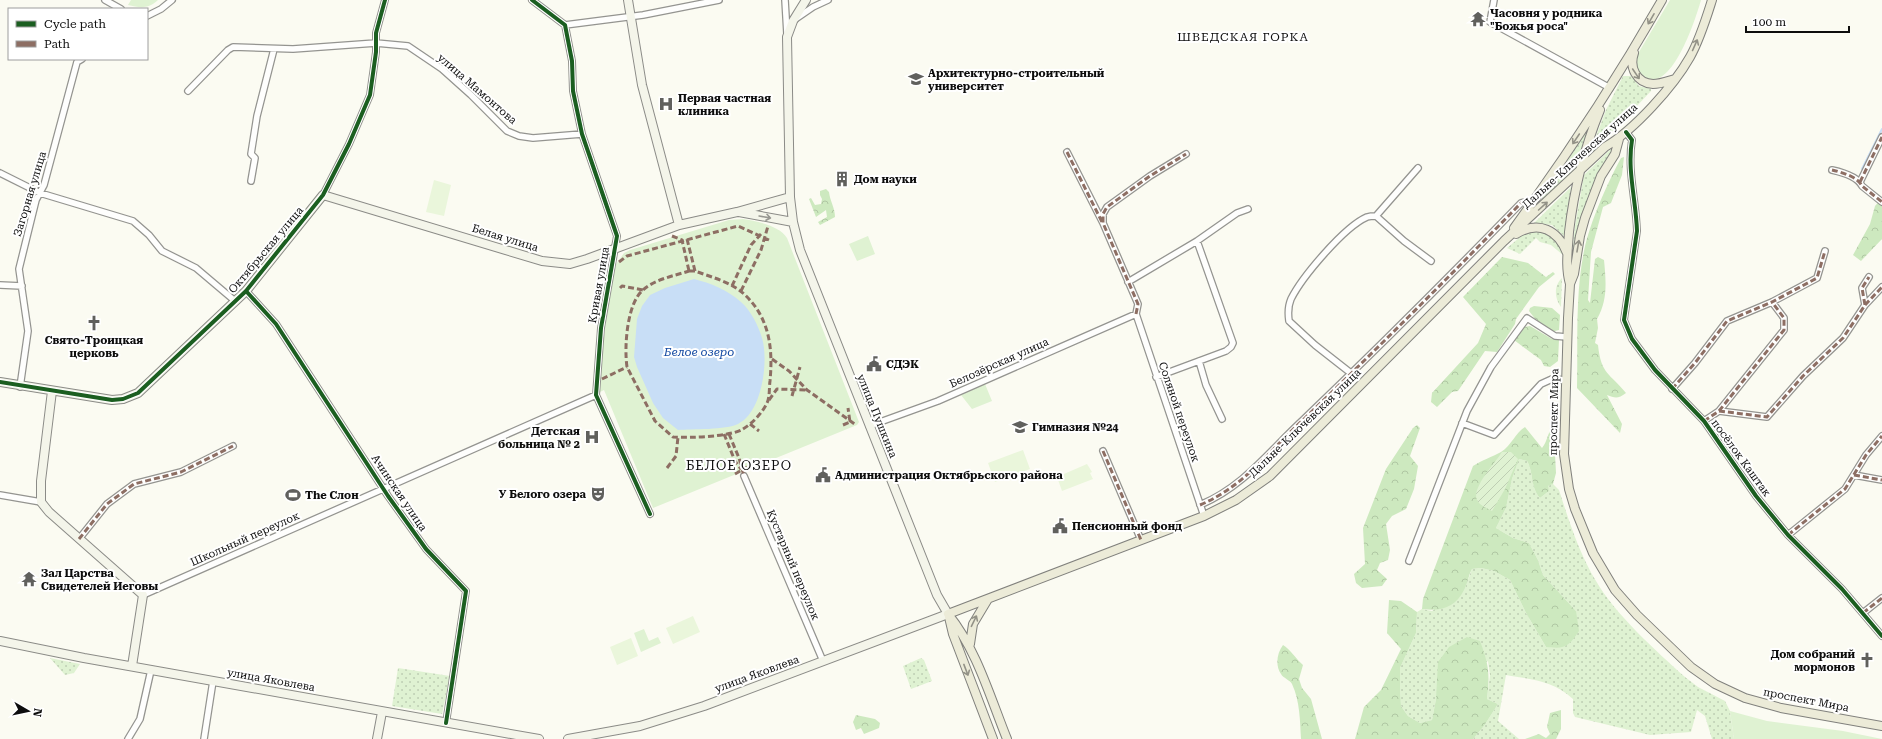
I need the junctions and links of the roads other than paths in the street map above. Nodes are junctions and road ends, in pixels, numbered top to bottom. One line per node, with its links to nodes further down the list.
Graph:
1 (105, 0): 13 (street)
2 (172, 0): 14 (street)
3 (384, 0): 20 (street, Октябрьская улица)
4 (532, 0): 17 (street)
5 (628, 0): 15 (main road)
6 (719, 0): 15 (street)
7 (785, 0): 18 (street)
8 (806, 0): 16 (main road)
9 (828, 0): 16 (street)
10 (1494, 0): 25 (street)
11 (1662, 0): 19 (main road, Дальне-Ключевская улица, one-way to 19)
12 (1712, 0): 23 (main road, Дальне-Ключевская улица, one-way to 12)
13 (119, 8)
14 (148, 16)
15 (631, 16): 17 (street); 48 (main road)
16 (793, 21): 18 (main road)
17 (565, 25): 27 (street, Кривая улица)
18 (787, 37): 40 (main road, улица Пушкина)
19 (1640, 38): 23 (main road, one-way to 23); 25 (main road, Дальне-Ключевская улица)
20 (376, 43): 21 (street, улица Мамонтова); 27 (street, улица Мамонтова); 39 (street, Октябрьская улица)
21 (274, 49): 24 (street, улица Мамонтова); 36 (street)
22 (80, 60): 38 (street, Загорная улица)
23 (1675, 78): 26 (main road, Дальне-Ключевская улица)
24 (188, 91)
25 (1608, 91): 34 (main road); 41 (main road, Дальне-Ключевская улица, one-way to 41)
26 (1626, 132): 29 (main road, Дальне-Ключевская улица); 73 (street, посёлок Каштак)
27 (582, 134): 51 (street, Кривая улица)
28 (1882, 138): 37 (street)
29 (1619, 139): 34 (main road, Дальне-Ключевская улица); 57 (main road, проспект Мира, one-way to 29)
30 (1067, 152): 47 (street, Соляной переулок)
31 (1186, 154): 47 (street)
32 (1418, 168): 45 (street)
33 (1832, 170): 37 (street)
34 (1579, 172): 50 (main road, Дальне-Ключевская улица, one-way to 34); 53 (main road)
35 (0, 173): 38 (street)
36 (251, 181)
37 (1860, 182): 42 (street)
38 (40, 193): 59 (street, Загорная улица); 62 (street)
39 (323, 195): 51 (main road, Белая улица); 61 (main road, Октябрьская улица)
40 (790, 197): 44 (main road); 46 (main road, улица Пушкина)
41 (1534, 200): 50 (main road, Дальне-Ключевская улица); 68 (street)
42 (1882, 202)
43 (1248, 209): 49 (street)
44 (737, 212): 46 (main road, one-way to 46); 48 (main road)
45 (1376, 216): 54 (street); 68 (street)
46 (793, 222): 80 (main road, улица Пушкина)
47 (1103, 223): 56 (street, Соляной переулок)
48 (679, 226): 51 (main road, Белая улица)
49 (1197, 241): 56 (street); 67 (street)
50 (1504, 241): 53 (main road); 92 (main road, Дальне-Ключевская улица)
51 (616, 248): 75 (street, Кривая улица)
52 (1825, 251): 63 (street)
53 (1568, 254): 57 (main road)
54 (1431, 261)
55 (1869, 277): 64 (street)
56 (1128, 282): 65 (street, Соляной переулок)
57 (1570, 284): 66 (main road, проспект Мира)
58 (0, 285): 59 (street)
59 (22, 286): 72 (street, Загорная улица)
60 (1882, 287): 64 (street)
61 (246, 292): 62 (main road, Октябрьская улица); 87 (street, Ачинская улица)
62 (235, 301): 74 (main road, Октябрьская улица)
63 (1772, 302): 73 (street); 76 (street)
64 (1865, 305): 76 (street)
65 (1136, 314): 69 (street, Соляной переулок); 80 (street, Белозёрская улица)
66 (1567, 337): 70 (main road, проспект Мира); 79 (street)
67 (1198, 361): 69 (street); 77 (street)
68 (1352, 374): 90 (street)
69 (1156, 377): 90 (street, Соляной переулок)
70 (1565, 380): 79 (street); 111 (main road, проспект Мира)
71 (0, 382): 72 (main road, Октябрьская улица)
72 (20, 387): 74 (main road, Октябрьская улица)
73 (1672, 388): 78 (street, посёлок Каштак)
74 (52, 391): 89 (main road)
75 (596, 395): 87 (street, Школьный переулок); 91 (street, Кривая улица)
76 (1720, 411): 78 (street)
77 (1222, 419)
78 (1704, 422): 93 (street, посёлок Каштак)
79 (1462, 423): 96 (street)
80 (869, 426): 101 (main road, улица Пушкина)
81 (1882, 436): 85 (street)
82 (233, 446): 94 (street)
83 (1103, 451): 95 (street)
84 (744, 476): 105 (street, Кустарный переулок)
85 (1854, 476): 86 (street); 93 (street)
86 (1882, 480)
87 (383, 488): 97 (street, Школьный переулок); 110 (street, Ачинская улица)
88 (0, 495): 89 (street)
89 (41, 502): 94 (main road)
90 (1200, 505): 92 (street, Соляной переулок)
91 (650, 514)
92 (1204, 516): 95 (main road, Дальне-Ключевская улица)
93 (1788, 535): 100 (street, посёлок Каштак)
94 (79, 539): 97 (main road)
95 (1141, 540): 99 (main road, Дальне-Ключевская улица)
96 (1409, 562)
97 (143, 595): 106 (main road)
98 (1882, 598): 100 (street)
99 (988, 599): 101 (main road, Дальне-Ключевская улица); 104 (main road, one-way to 99)
100 (1863, 613): 102 (street, посёлок Каштак)
101 (948, 614): 104 (main road, улица Пушкина); 105 (main road, улица Яковлева); 117 (main road, улица Пушкина, one-way to 117)
102 (1882, 636)
103 (0, 641): 106 (main road, улица Яковлева)
104 (970, 646): 118 (main road, улица Пушкина)
105 (823, 661): 116 (main road, улица Яковлева)
106 (132, 666): 107 (main road, улица Яковлева)
107 (151, 670): 108 (main road, улица Яковлева); 112 (street)
108 (214, 681): 109 (main road, улица Яковлева); 113 (street)
109 (382, 712): 110 (main road, улица Яковлева); 114 (main road)
110 (446, 723): 115 (main road, улица Яковлева)
111 (1882, 726)
112 (128, 739)
113 (204, 739)
114 (377, 739)
115 (539, 739)
116 (568, 739)
117 (993, 739)
118 (1007, 739)

